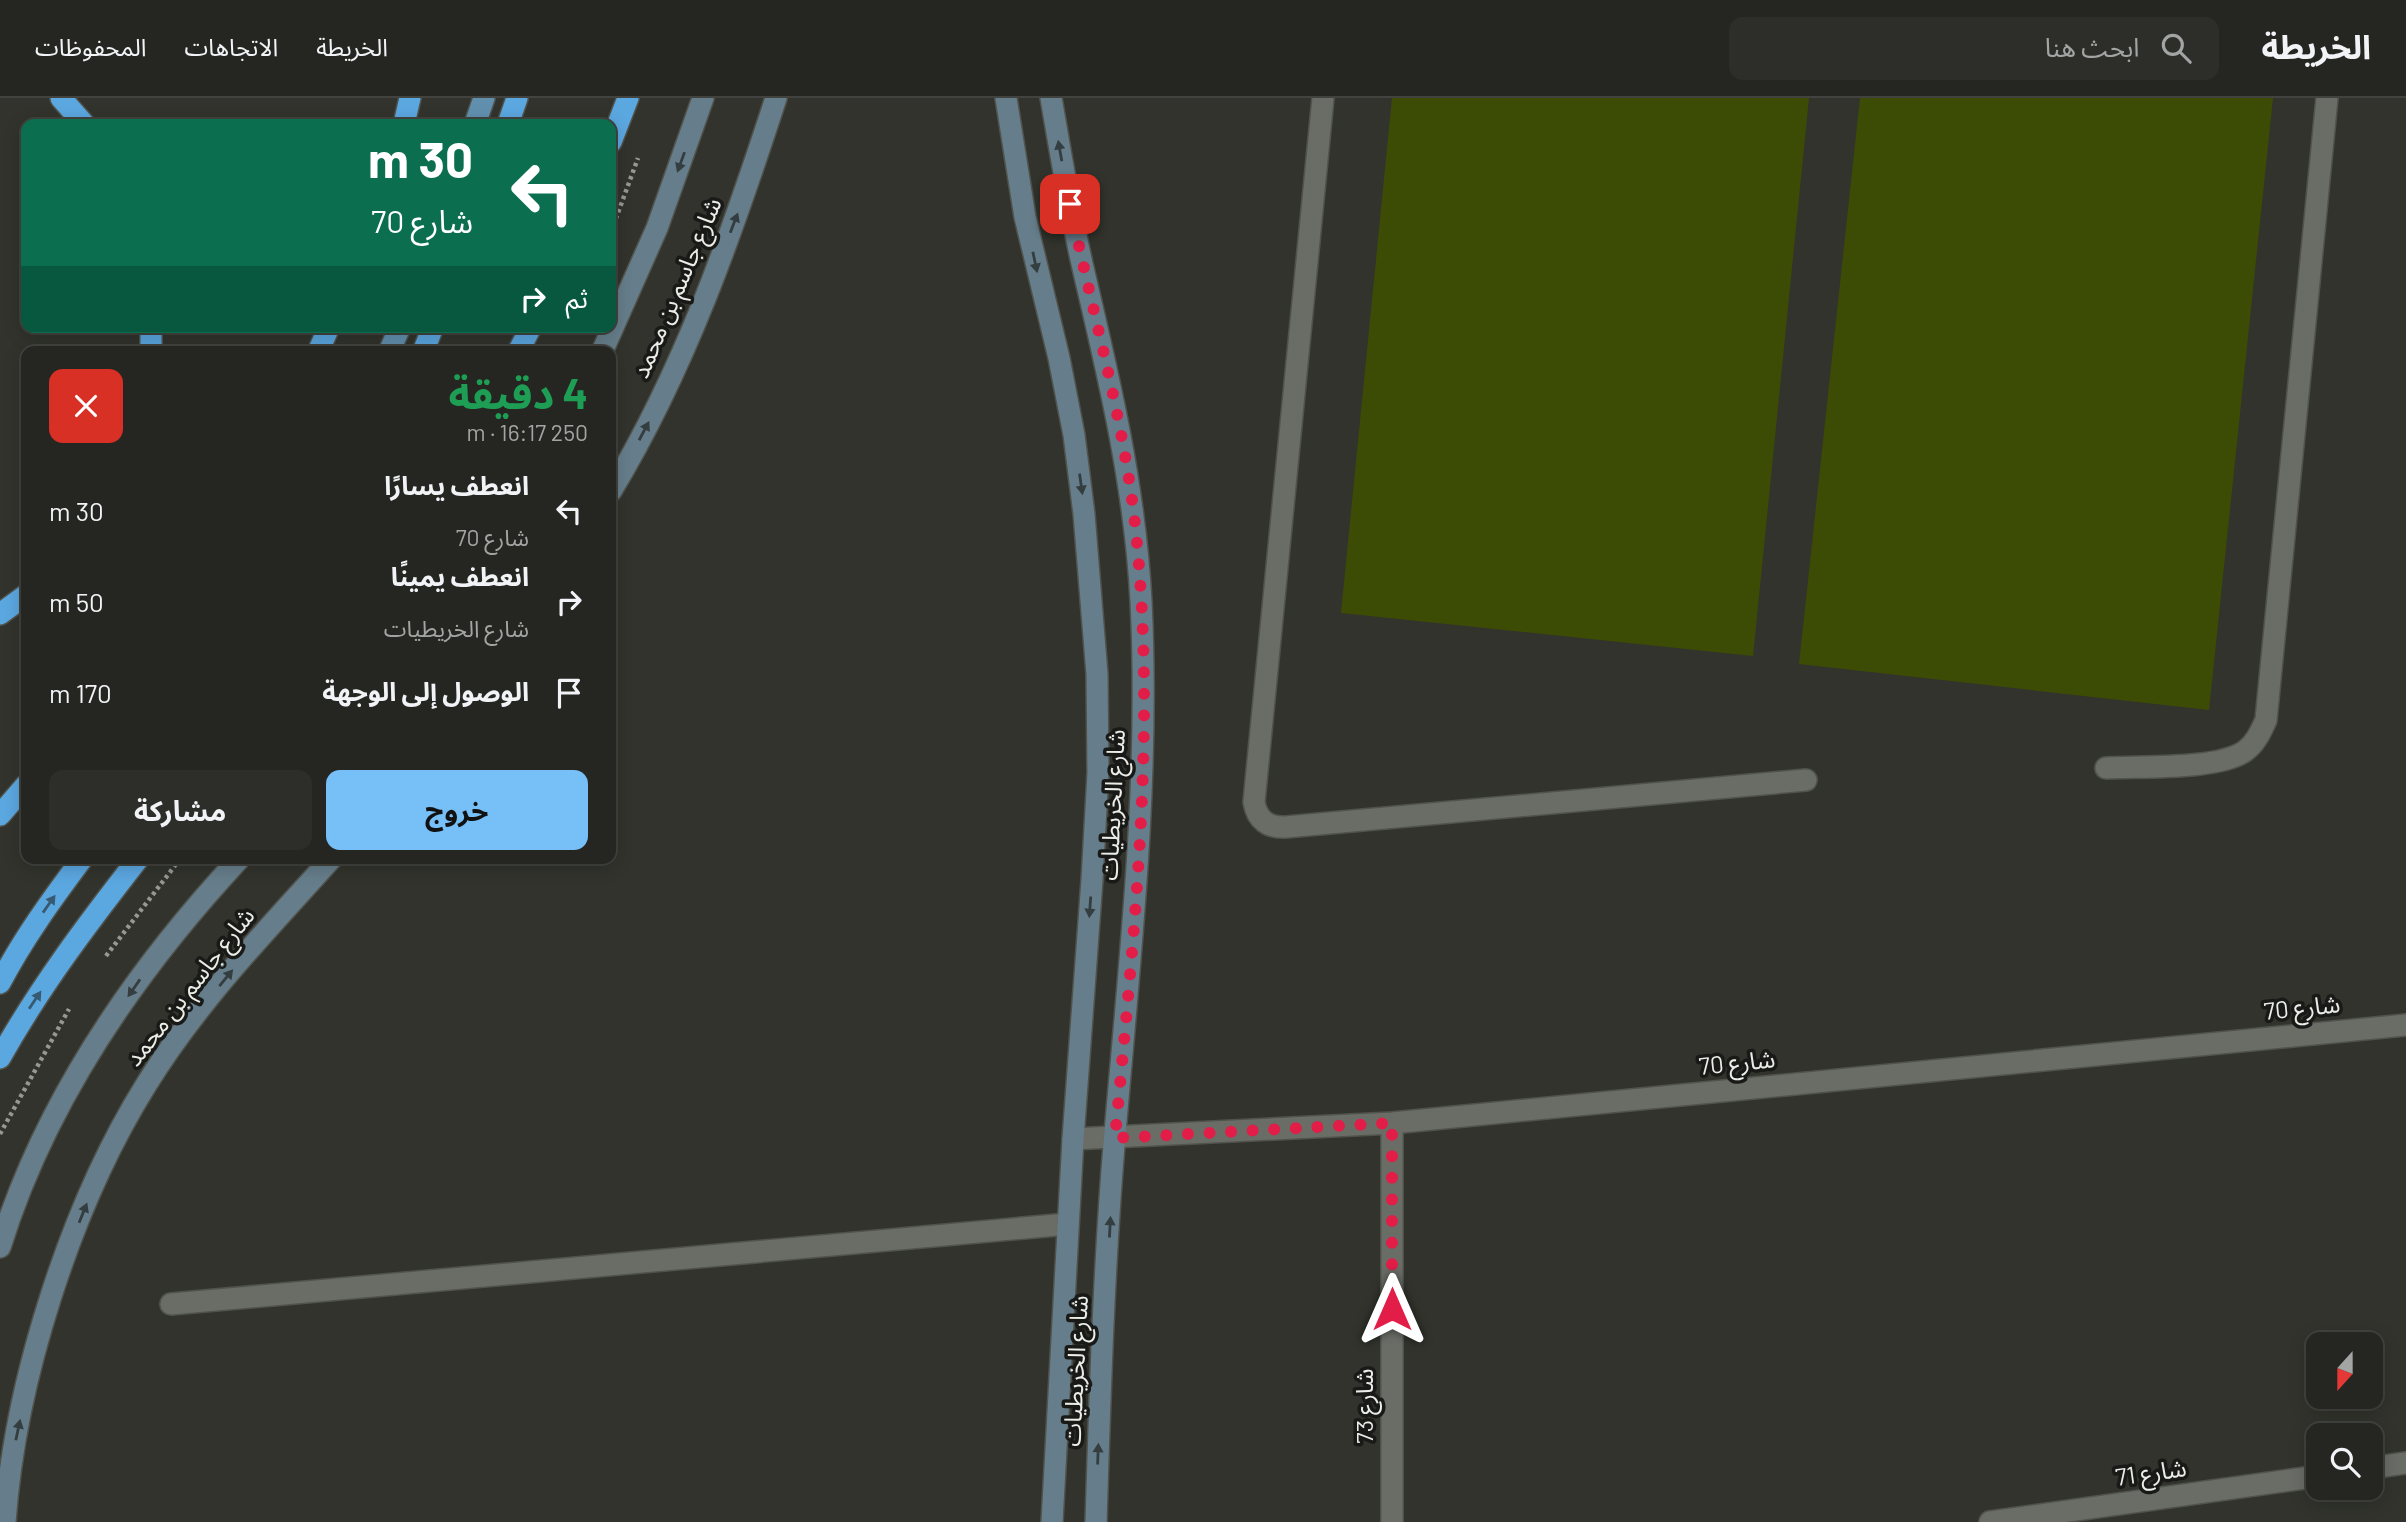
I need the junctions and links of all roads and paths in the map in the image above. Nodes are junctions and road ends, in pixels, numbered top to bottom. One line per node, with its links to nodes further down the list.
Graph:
1 (61, 98): 12 (highway)
2 (410, 98): 13 (highway)
3 (484, 98): 14 (main road)
4 (517, 98): 15 (highway)
5 (628, 98): 16 (highway)
6 (703, 98): 19 (street, شارع جاسم بن محمد, one-way to 19)
7 (776, 98): 20 (street, شارع جاسم بن محمد, one-way to 7)
8 (1006, 98): 41 (street, شارع الخريطيات, one-way to 41)
9 (1051, 98): 40 (street, شارع الخريطيات, one-way to 9)
10 (1323, 98): 24 (street)
11 (2327, 98): 23 (street)
12 (80, 119)
13 (405, 119)
14 (477, 119)
15 (510, 119)
16 (616, 129)
17 (642, 147): 18 (path)
18 (616, 218)
19 (616, 320)
20 (616, 482)
21 (21, 599): 22 (highway)
22 (0, 614)
23 (2106, 768)
24 (1806, 780)
25 (21, 791): 27 (highway)
26 (21, 805): 27 (main road)
27 (0, 817)
28 (78, 864): 34 (highway, one-way to 28)
29 (134, 864): 37 (highway, one-way to 29)
30 (176, 864): 33 (path)
31 (235, 864): 43 (street, شارع جاسم بن محمد, one-way to 43)
32 (326, 864): 49 (street, شارع جاسم بن محمد, one-way to 32)
33 (104, 959)
34 (0, 983)
35 (72, 1004): 39 (path)
36 (2406, 1025): 38 (street, شارع 70)
37 (0, 1058)
38 (1392, 1123): 40 (street, شارع 70); 52 (street, شارع 73)
39 (0, 1135)
40 (1115, 1138): 41 (street, شارع 70); 51 (street, شارع الخريطيات, one-way to 40)
41 (1073, 1139): 42 (street, شارع الخريطيات)
42 (1068, 1224): 44 (street); 50 (street, شارع الخريطيات)
43 (0, 1247)
44 (171, 1304)
45 (2406, 1463): 46 (street)
46 (2383, 1466)
47 (2306, 1478): 48 (street, شارع 71)
48 (2118, 1513): 53 (street, شارع 71)
49 (5, 1522)
50 (1052, 1522)
51 (1096, 1522)
52 (1391, 1522)
53 (1990, 1522)

